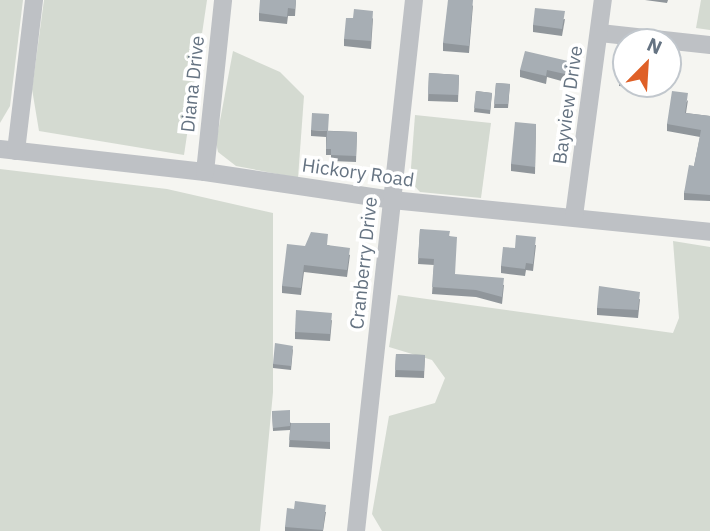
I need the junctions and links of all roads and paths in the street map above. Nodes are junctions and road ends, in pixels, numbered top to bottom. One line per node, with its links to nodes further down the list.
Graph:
1 (34, 0): 7 (street)
2 (223, 0): 8 (street, Diana Drive)
3 (414, 0): 9 (street, Cranberry Drive)
4 (603, 0): 5 (street, Bayview Drive)
5 (600, 33): 6 (street); 10 (street, Bayview Drive)
6 (710, 45)
7 (8, 150): 8 (street, Hickory Road)
8 (205, 172): 9 (street, Hickory Road)
9 (392, 200): 10 (street, Hickory Road); 12 (street, Cranberry Drive)
10 (574, 216): 11 (street, Hickory Road)
11 (710, 232)
12 (356, 531)

